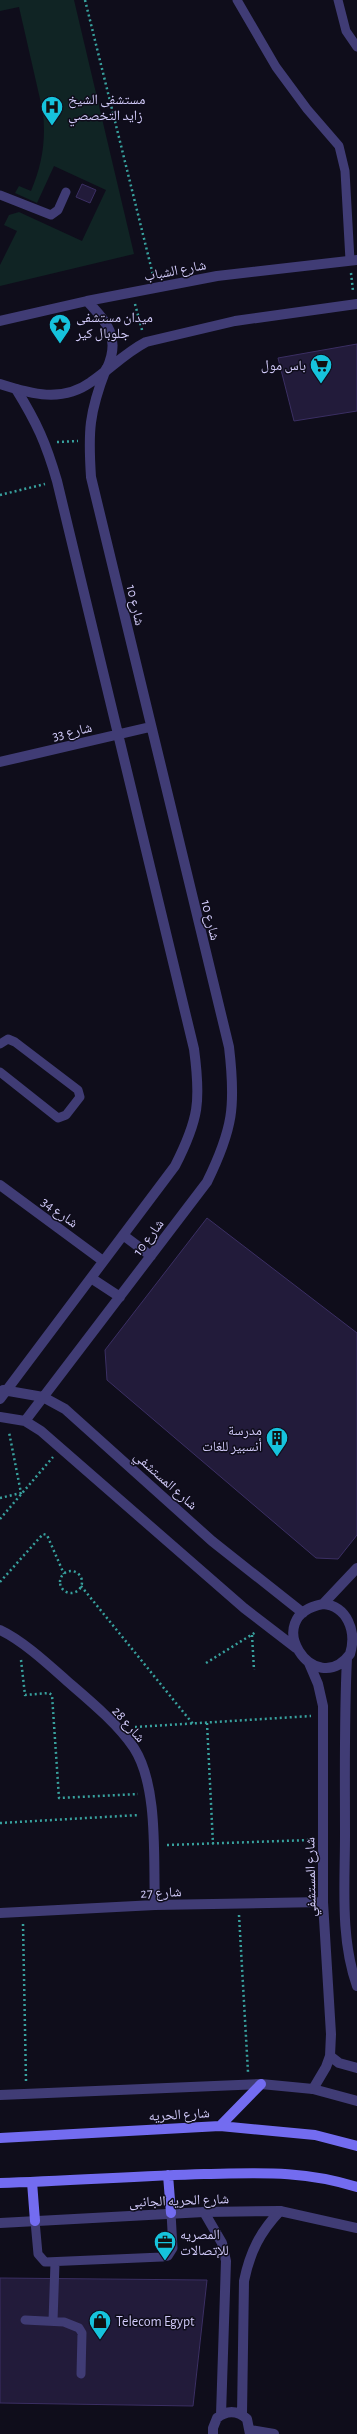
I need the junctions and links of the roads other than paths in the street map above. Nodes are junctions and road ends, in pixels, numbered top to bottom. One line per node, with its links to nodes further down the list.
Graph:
1 (237, 0): 6 (lane)
2 (338, 0): 3 (lane)
3 (357, 47)
4 (66, 192): 5 (lane)
5 (0, 195)
6 (354, 260): 7 (street, شارع الشباب)
7 (87, 301): 9 (street, شارع الشباب); 10 (street, شارع 10)
8 (356, 304): 10 (street)
9 (0, 321)
10 (106, 370): 13 (street); 14 (street, شارع 10)
11 (0, 378): 13 (street)
12 (0, 384): 13 (street)
13 (16, 389): 15 (street, شارع 10)
14 (150, 727): 15 (street, شارع 33); 21 (street, شارع 10)
15 (118, 735): 16 (street, شارع 33); 20 (street, شارع 10)
16 (0, 762)
17 (0, 1044): 18 (lane)
18 (0, 1072)
19 (0, 1185): 22 (street, شارع 34)
20 (123, 1235): 21 (street); 22 (street, شارع 10)
21 (152, 1256): 24 (street, شارع 10)
22 (103, 1262): 23 (street, شارع 10)
23 (91, 1278): 24 (street); 25 (street, شارع 10)
24 (120, 1297): 26 (street, شارع 10)
25 (4, 1390): 26 (street, شارع المستشفي); 27 (street, شارع 10)
26 (43, 1397): 29 (street, شارع 10); 32 (street, شارع المستشفي)
27 (0, 1399)
28 (3, 1416): 29 (street)
29 (25, 1421): 35 (street)
30 (357, 1568): 31 (street)
31 (323, 1604): 32 (street); 33 (street)
32 (303, 1613): 35 (street)
33 (356, 1627): 36 (street)
34 (0, 1630): 39 (street, شارع 28)
35 (296, 1648): 37 (street)
36 (347, 1658): 37 (street); 41 (street)
37 (308, 1663): 38 (street, شارع المستشفي)
38 (324, 1902): 39 (street, شارع 27); 42 (street, شارع المستشفي)
39 (155, 1905): 40 (street, شارع 27)
40 (0, 1914)
41 (357, 1986)
42 (330, 2056): 43 (street); 45 (street, شارع المستشفي)
43 (357, 2068)
44 (261, 2084): 45 (street); 46 (street); 48 (main road)
45 (313, 2089): 47 (street)
46 (0, 2095)
47 (357, 2101)
48 (220, 2126): 49 (main road, شارع الحريه); 50 (main road, شارع الحريه)
49 (0, 2138)
50 (357, 2146)
51 (168, 2175): 52 (main road); 54 (main road); 57 (main road)
52 (32, 2182): 53 (main road); 58 (main road)
53 (0, 2183)
54 (357, 2187)
55 (280, 2211): 56 (street, شارع الحريه الجانبى); 60 (street, شارع الحريه الجانبى); 66 (street)
56 (204, 2212): 57 (street, شارع الحريه الجانبى); 65 (street)
57 (171, 2214): 58 (street, شارع الحريه الجانبى); 61 (lane)
58 (35, 2221): 59 (street, شارع الحريه الجانبى); 61 (lane)
59 (0, 2223)
60 (357, 2228)
61 (55, 2263): 63 (lane)
62 (26, 2320): 63 (lane)
63 (53, 2321): 64 (lane)
64 (81, 2374)
65 (221, 2415): 66 (street); 68 (street)
66 (242, 2415): 67 (street)
67 (250, 2432): 69 (street)
68 (211, 2434)
69 (274, 2434)

